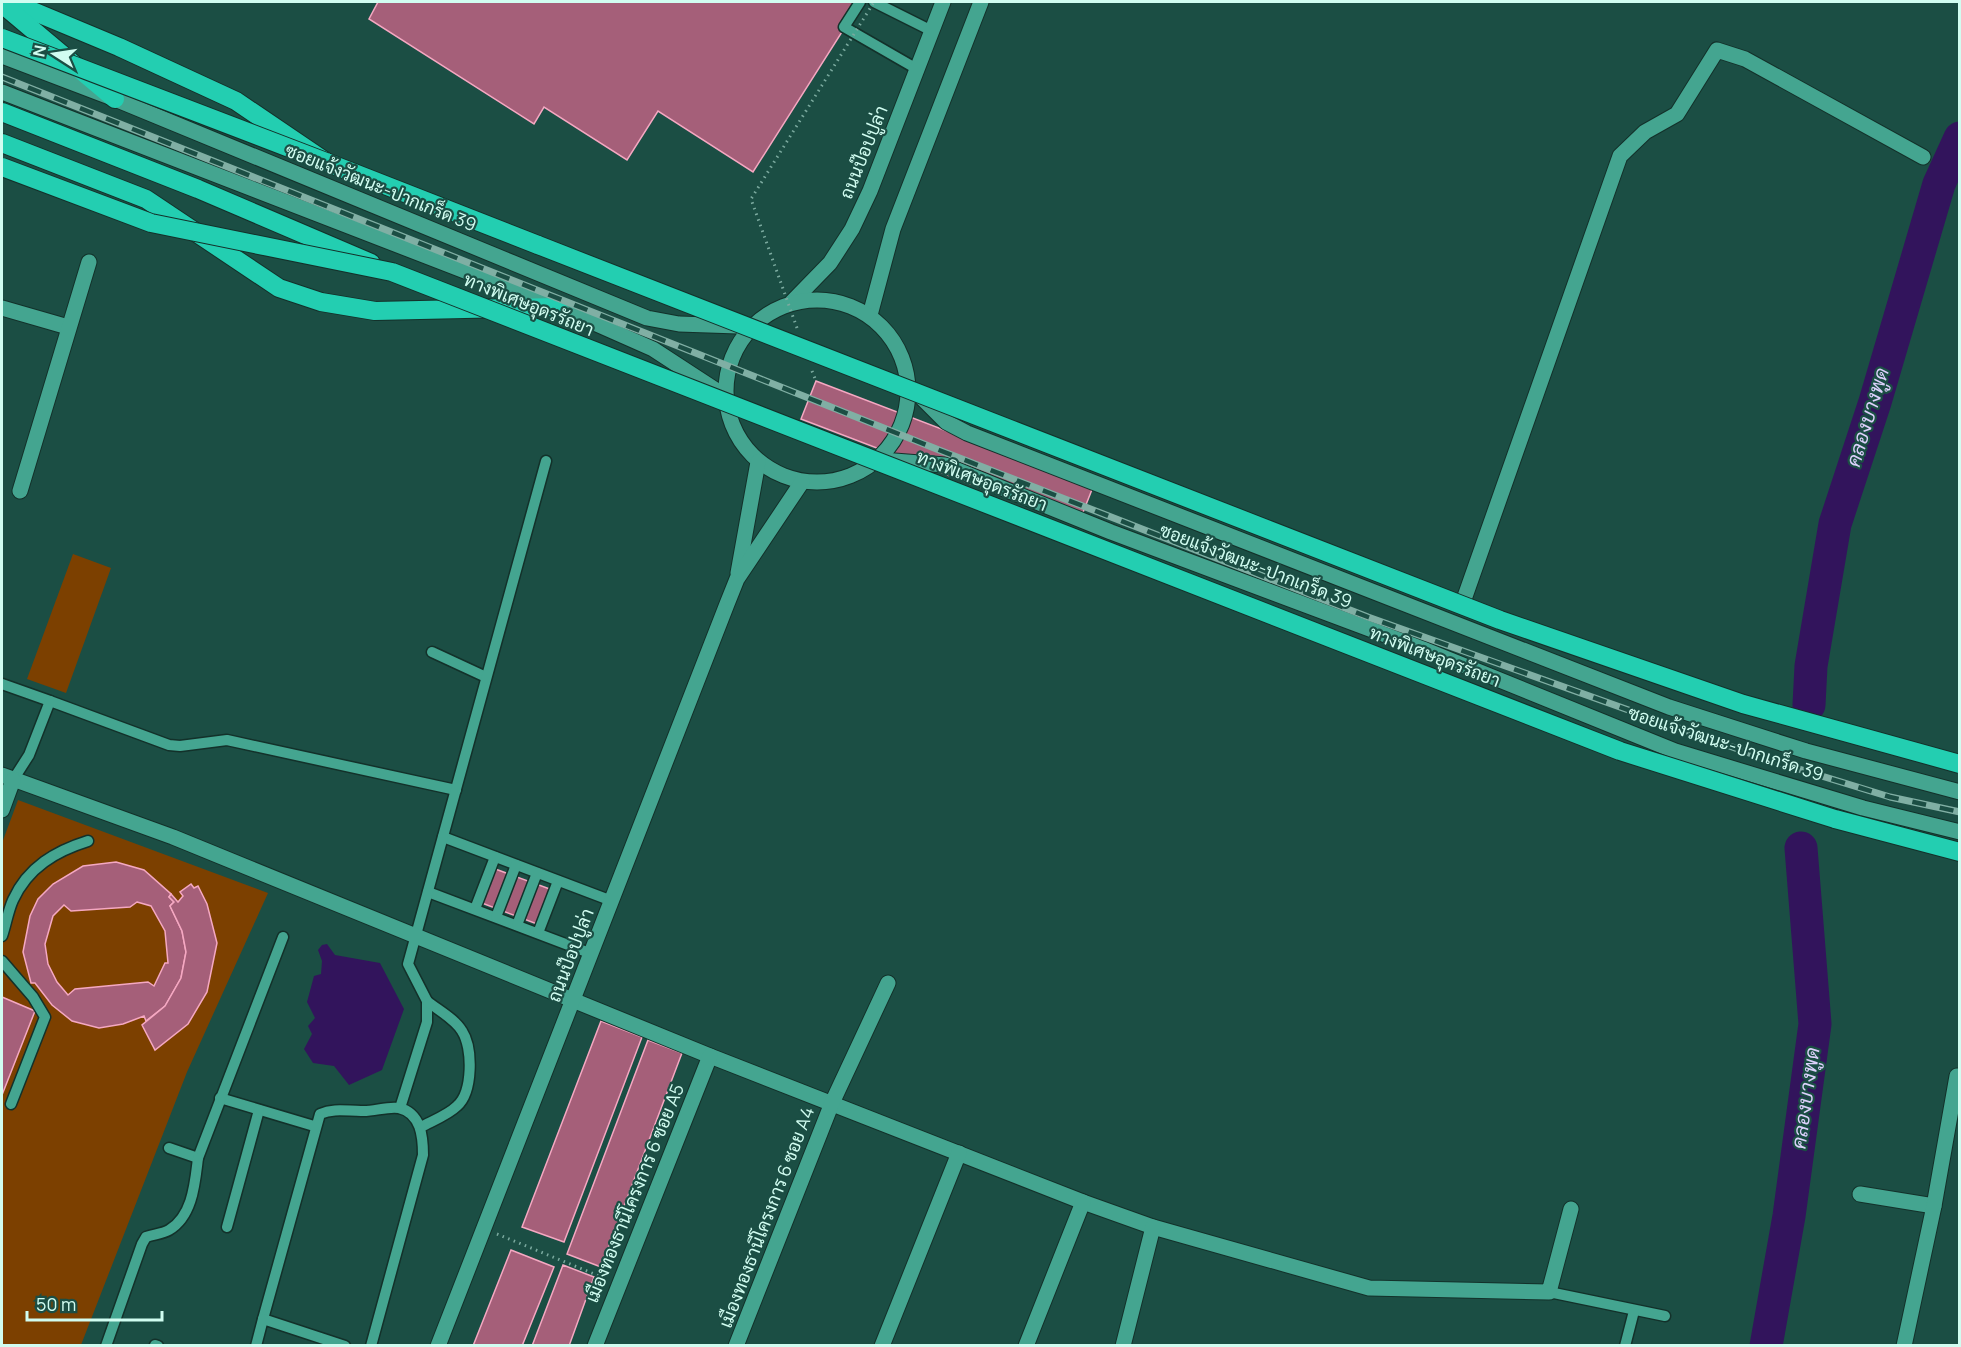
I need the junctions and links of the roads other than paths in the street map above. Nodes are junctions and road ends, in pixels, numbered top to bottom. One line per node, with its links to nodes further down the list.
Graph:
1 (11, 2): 16 (highway, bridge)
2 (861, 2): 10 (lane)
3 (874, 2): 7 (lane)
4 (943, 2): 7 (street, ถนนป๊อปปูล่า)
5 (981, 2): 23 (street)
6 (2, 4): 12 (highway)
7 (932, 31): 10 (street, ถนนป๊อปปูล่า)
8 (2, 38): 16 (highway, bridge)
9 (2, 56): 12 (street, ซอยแจ้งวัฒนะ-ปากเกร็ด 39)
10 (917, 69): 20 (street, ถนนป๊อปปูล่า)
11 (2, 92): 21 (street)
12 (115, 99): 24 (street, ซอยแจ้งวัฒนะ-ปากเกร็ด 39)
13 (2, 112): 19 (highway, ทางพิเศษอุดรรัถยา, bridge)
14 (2, 143): 21 (highway)
15 (1923, 157): 34 (street)
16 (326, 162): 34 (highway, bridge)
17 (2, 167): 19 (highway, bridge)
18 (89, 262): 25 (street)
19 (392, 272): 47 (highway, ทางพิเศษอุดรรัถยา, bridge)
20 (792, 302): 23 (street, ซอยแจ้งวัฒนะ-ปากเกร็ด 39); 24 (street, ซอยแจ้งวัฒนะ-ปากเกร็ด 39)
21 (558, 307): 27 (street)
22 (2, 309): 25 (street)
23 (870, 315): 26 (street, ซอยแจ้งวัฒนะ-ปากเกร็ด 39)
24 (751, 326): 27 (street, ซอยแจ้งวัฒนะ-ปากเกร็ด 39)
25 (68, 327): 32 (street)
26 (909, 384): 28 (street, ซอยแจ้งวัฒนะ-ปากเกร็ด 39); 42 (street, ซอยแจ้งวัฒนะ-ปากเกร็ด 39)
27 (725, 396): 30 (street, ซอยแจ้งวัฒนะ-ปากเกร็ด 39)
28 (878, 460): 31 (street, ซอยแจ้งวัฒนะ-ปากเกร็ด 39); 44 (street, ซอยแจ้งวัฒนะ-ปากเกร็ด 39)
29 (546, 461): 36 (lane)
30 (758, 462): 31 (street, ซอยแจ้งวัฒนะ-ปากเกร็ด 39); 33 (street)
31 (802, 482): 33 (street)
32 (20, 491)
33 (737, 579): 53 (street, ถนนป๊อปปูล่า)
34 (1462, 605): 39 (highway, bridge)
35 (432, 652): 36 (lane)
36 (486, 677): 41 (lane)
37 (2, 684): 38 (lane)
38 (50, 701): 40 (lane); 41 (lane)
39 (1959, 764)
40 (7, 777): 43 (street); 60 (street)
41 (456, 790): 45 (lane)
42 (1959, 792)
43 (2, 810)
44 (1959, 832)
45 (443, 837): 48 (lane); 52 (lane)
46 (88, 842): 58 (lane)
47 (1959, 852)
48 (495, 857): 49 (lane); 54 (lane)
49 (516, 865): 50 (lane); 55 (lane)
50 (537, 873): 51 (lane); 56 (lane)
51 (558, 881): 53 (lane); 57 (lane)
52 (428, 892): 54 (lane); 60 (lane)
53 (612, 902): 61 (street, ถนนป๊อปปูล่า)
54 (475, 909): 55 (lane)
55 (496, 917): 56 (lane)
56 (517, 926): 57 (lane)
57 (538, 933): 61 (lane)
58 (2, 936)
59 (283, 937): 68 (lane)
60 (416, 937): 64 (street); 65 (lane)
61 (592, 954): 64 (street, ถนนป๊อปปูล่า)
62 (2, 961): 70 (lane)
63 (888, 983): 69 (street, เมืองทองธานีโครงการ 6 ซอย A4)
64 (574, 998): 66 (street); 92 (street, ถนนป๊อปปูล่า)
65 (427, 1001): 71 (lane); 74 (lane)
66 (710, 1056): 69 (street); 93 (street, เมืองทองธานีโครงการ 6 ซอย A5)
67 (1957, 1076): 80 (street)
68 (220, 1098): 72 (lane); 77 (lane)
69 (832, 1103): 76 (street); 94 (street, เมืองทองธานีโครงการ 6 ซอย A4)
70 (12, 1104)
71 (400, 1108): 73 (lane); 74 (lane)
72 (259, 1110): 73 (lane); 82 (lane)
73 (314, 1126): 87 (lane)
74 (420, 1127): 91 (lane)
75 (169, 1148): 77 (lane)
76 (959, 1154): 79 (street); 95 (street)
77 (198, 1158): 88 (lane)
78 (1860, 1194): 80 (street)
79 (1083, 1202): 83 (street); 96 (street)
80 (1934, 1206): 99 (street)
81 (1571, 1209): 84 (street)
82 (227, 1227)
83 (1153, 1227): 84 (street); 97 (street)
84 (1549, 1292): 85 (lane)
85 (1634, 1311): 86 (lane); 98 (lane)
86 (1665, 1316)
87 (263, 1319): 89 (lane); 90 (lane)
88 (106, 1346)
89 (256, 1346)
90 (345, 1346)
91 (371, 1346)
92 (438, 1346)
93 (595, 1346)
94 (736, 1346)
95 (882, 1346)
96 (1026, 1346)
97 (1124, 1346)
98 (1625, 1346)
99 (1904, 1346)

